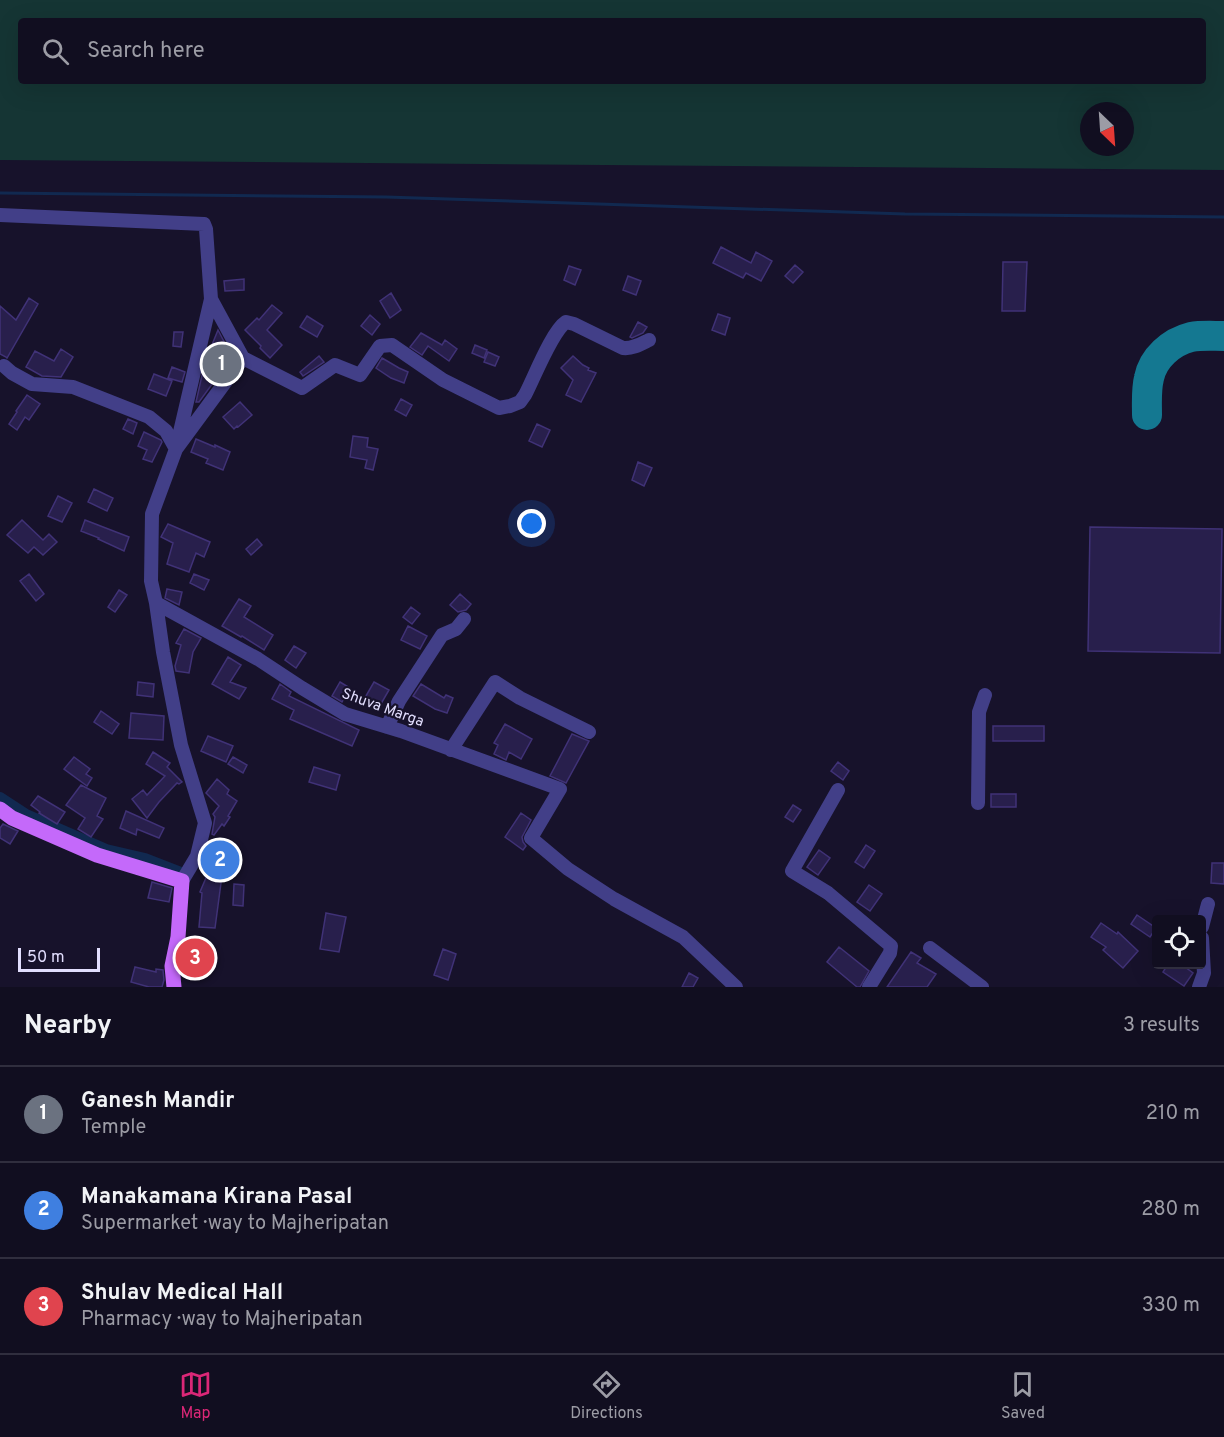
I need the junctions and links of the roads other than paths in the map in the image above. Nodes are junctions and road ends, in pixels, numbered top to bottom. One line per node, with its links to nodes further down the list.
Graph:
1 (0, 215): 2 (street)
2 (211, 299): 4 (street); 6 (street)
3 (649, 340): 4 (street)
4 (243, 358): 6 (street)
5 (4, 366): 6 (street)
6 (176, 449): 7 (street)
7 (156, 603): 10 (street, Shuva Marga); 16 (street)
8 (464, 619): 10 (street)
9 (985, 695): 14 (street)
10 (387, 727): 12 (street, Shuva Marga)
11 (589, 732): 12 (street)
12 (451, 750): 22 (street, Shuva Marga)
13 (838, 790): 23 (street)
14 (978, 803)
15 (0, 809): 16 (main road)
16 (182, 881): 21 (main road)
17 (1208, 904): 18 (street)
18 (1205, 915)
19 (930, 948): 24 (street)
20 (1204, 969): 25 (street)
21 (174, 987)
22 (736, 987)
23 (869, 987)
24 (982, 987)
25 (1199, 987)

